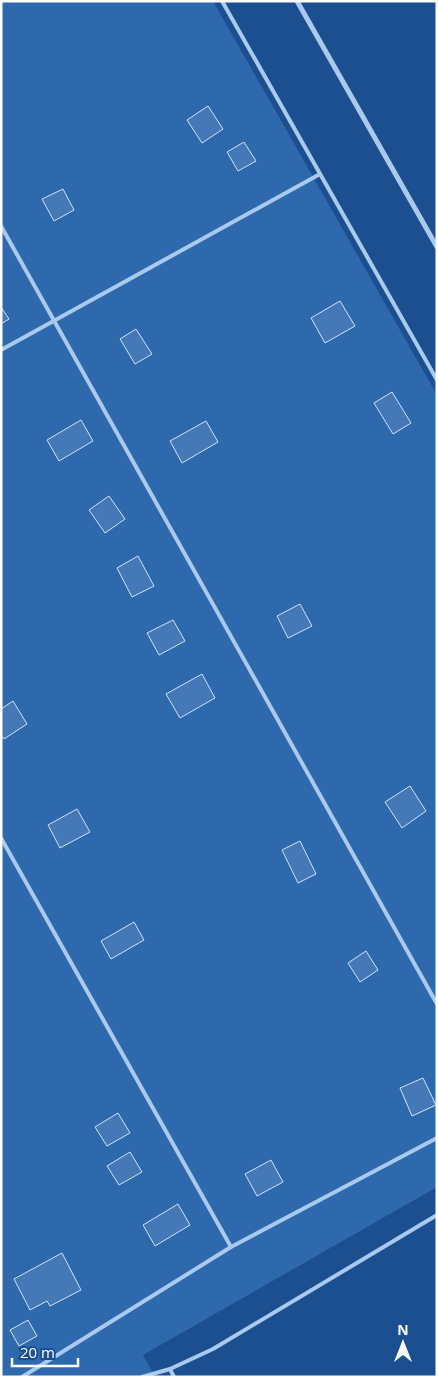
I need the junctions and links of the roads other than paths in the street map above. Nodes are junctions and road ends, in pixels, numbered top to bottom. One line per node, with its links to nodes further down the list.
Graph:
1 (222, 1): 3 (lane)
2 (297, 1): 5 (street)
3 (320, 174): 6 (lane); 8 (lane)
4 (1, 226): 6 (lane)
5 (437, 247)
6 (54, 321): 7 (lane); 10 (lane)
7 (1, 350)
8 (437, 380)
9 (1, 838): 13 (lane)
10 (437, 1004)
11 (437, 1138): 13 (lane)
12 (437, 1215): 14 (lane)
13 (231, 1247): 15 (lane)
14 (170, 1369): 16 (lane); 17 (lane)
15 (22, 1377)
16 (142, 1377)
17 (174, 1377)

